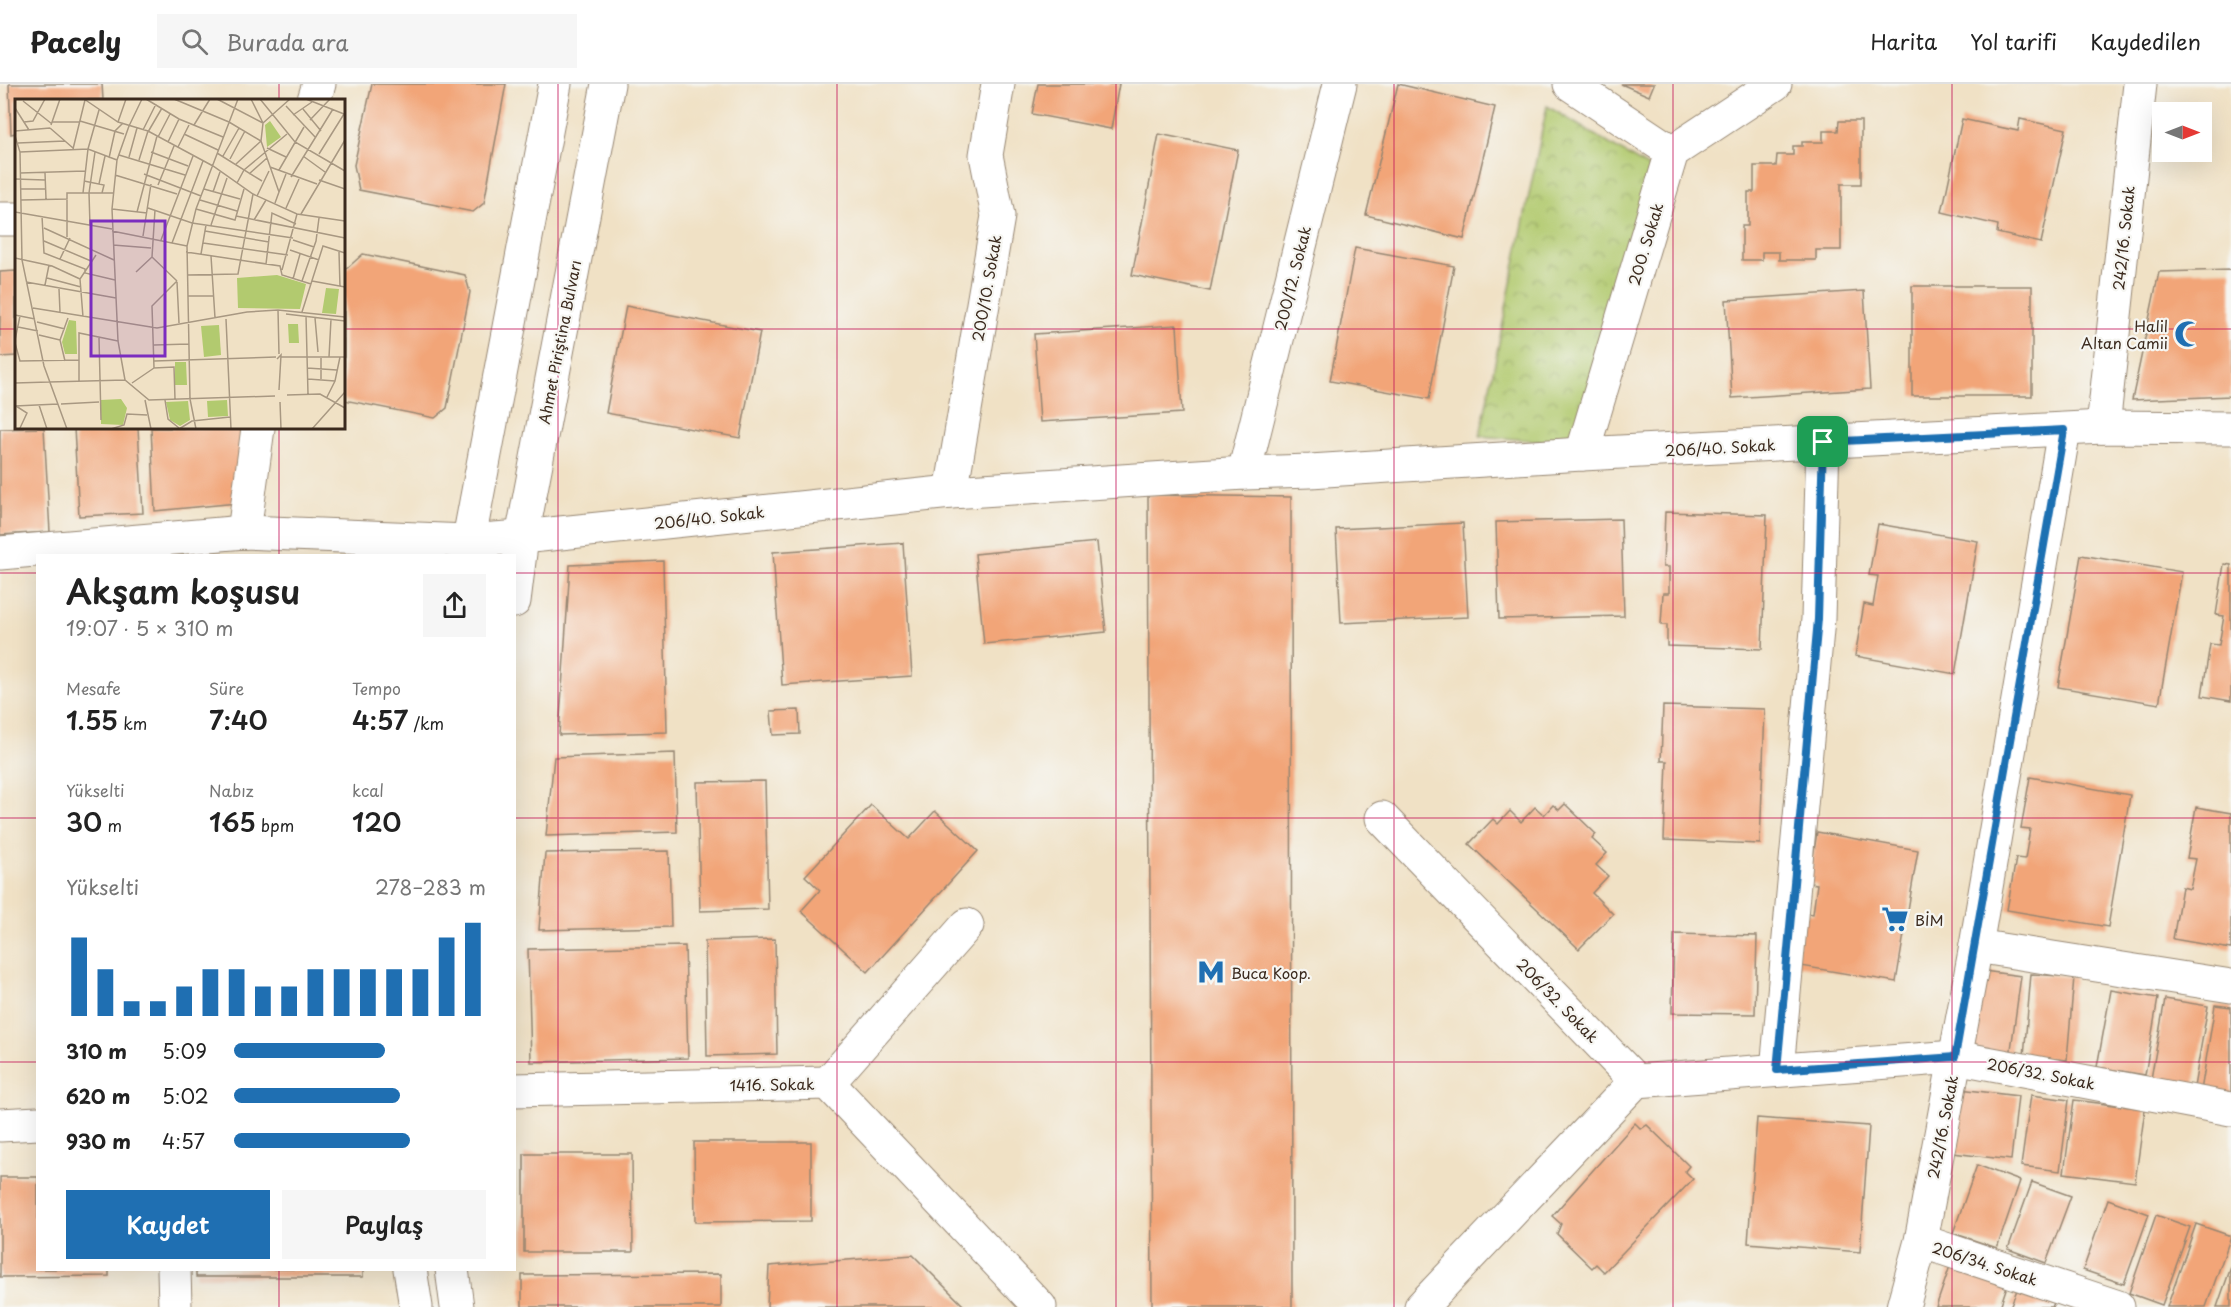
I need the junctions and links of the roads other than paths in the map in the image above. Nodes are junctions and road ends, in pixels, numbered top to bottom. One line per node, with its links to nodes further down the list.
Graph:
1 (319, 84): 9 (street)
2 (555, 84): 21 (street)
3 (608, 84): 20 (street, Ahmet Piriştina Bulvarı)
4 (998, 84): 18 (street, 200/10. Sokak)
5 (1340, 84): 17 (street, 200/12. Sokak)
6 (1570, 84): 10 (street)
7 (1775, 84): 10 (street)
8 (2140, 84): 11 (street, 242/16. Sokak)
9 (315, 99)
10 (1672, 152): 16 (street, 200. Sokak)
11 (2103, 428): 12 (street, 206/40. Sokak); 14 (street, 206/40. Sokak)
12 (2231, 428)
13 (258, 429): 19 (street)
14 (2064, 430): 15 (street, 206/40. Sokak); 26 (street, 242/16. Sokak)
15 (1823, 442): 16 (street, 206/40. Sokak); 29 (street)
16 (1582, 454): 17 (street, 206/40. Sokak)
17 (1244, 473): 18 (street, 206/40. Sokak)
18 (951, 492): 20 (street, 206/40. Sokak)
19 (244, 532): 21 (street, 206/40. Sokak); 22 (street, 206/40. Sokak)
20 (522, 537): 21 (street, 206/40. Sokak); 23 (street, Ahmet Piriştina Bulvarı)
21 (466, 548)
22 (0, 553)
23 (516, 585)
24 (1382, 818): 30 (street, 206/32. Sokak)
25 (967, 925): 31 (street)
26 (1976, 946): 27 (street); 28 (street, 242/16. Sokak)
27 (2231, 986)
28 (1955, 1057): 29 (street, 206/32. Sokak); 33 (street, 206/32. Sokak); 36 (street, 242/16. Sokak)
29 (1777, 1070): 30 (street, 206/32. Sokak)
30 (1636, 1081): 44 (street)
31 (828, 1083): 32 (street, 1416. Sokak); 43 (street, 1416. Sokak)
32 (516, 1090)
33 (2231, 1109)
34 (36, 1123): 35 (street)
35 (0, 1125)
36 (1921, 1241): 45 (street, 242/16. Sokak); 46 (street, 206/34. Sokak)
37 (174, 1271): 40 (street)
38 (410, 1271): 41 (street)
39 (452, 1271): 42 (street)
40 (175, 1307)
41 (416, 1307)
42 (457, 1307)
43 (1040, 1307)
44 (1421, 1307)
45 (1903, 1307)
46 (2118, 1307)

